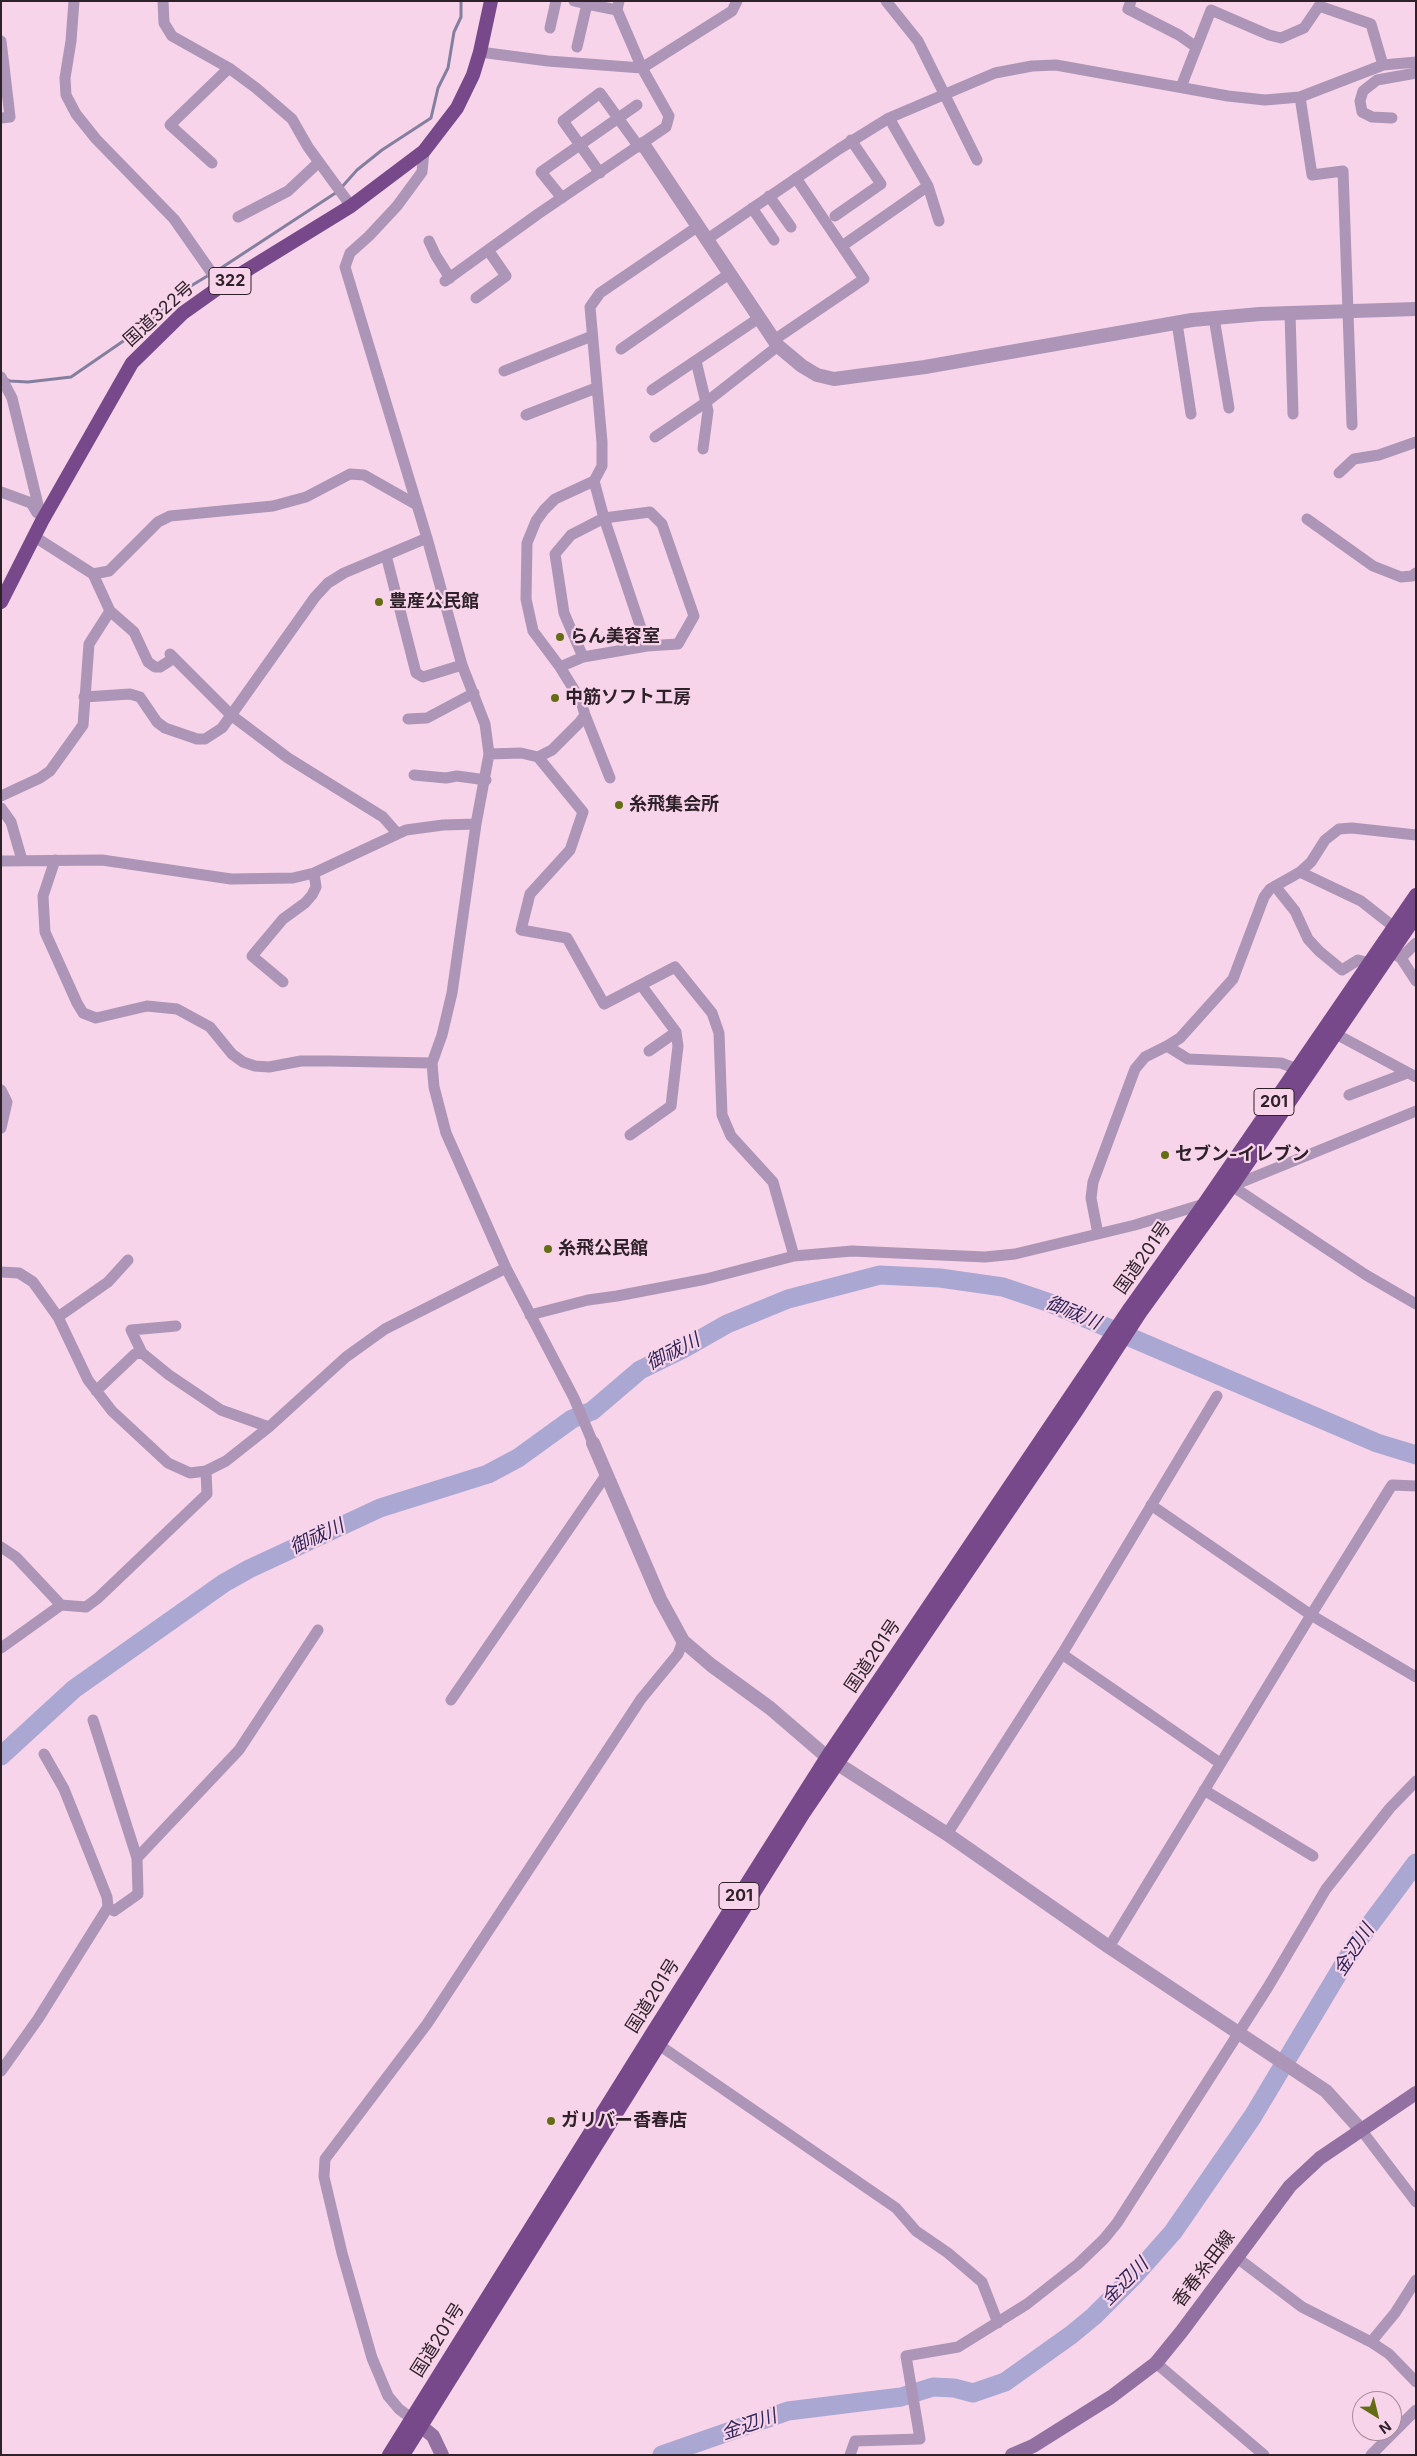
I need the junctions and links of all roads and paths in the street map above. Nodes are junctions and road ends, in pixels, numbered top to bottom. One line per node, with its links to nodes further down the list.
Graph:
1 (74, 1): 55 (street)
2 (163, 1): 19 (street)
3 (491, 1): 16 (highway, 国道322号 / 322)
4 (556, 1): 12 (street)
5 (574, 1): 9 (street)
6 (737, 1): 20 (street)
7 (886, 1): 23 (street)
8 (1131, 1): 15 (street)
9 (587, 2): 11 (street); 14 (street)
10 (1315, 4): 15 (street); 18 (street)
11 (618, 5): 20 (street)
12 (550, 28)
13 (1, 41): 26 (street)
14 (576, 47)
15 (1196, 47): 22 (street)
16 (480, 52): 20 (street); 33 (highway, 国道322号 / 322)
17 (1416, 62): 18 (street)
18 (1383, 66): 24 (street)
19 (230, 68): 35 (street); 36 (street)
20 (642, 68): 32 (street)
21 (1416, 73): 29 (street)
22 (1181, 87): 23 (street); 24 (street)
23 (942, 94): 28 (street); 34 (street)
24 (1300, 97): 58 (street)
25 (637, 105): 27 (street)
26 (1, 118)
27 (618, 118): 31 (street); 31 (street); 32 (street)
28 (889, 118): 30 (street); 39 (street)
29 (1392, 118)
30 (851, 140): 38 (street); 44 (street)
31 (580, 145): 37 (street); 41 (street)
32 (641, 146): 37 (street); 47 (street)
33 (424, 151): 42 (highway, 国道322号 / 322); 83 (street)
34 (977, 160)
35 (319, 162): 42 (street); 45 (street)
36 (212, 163)
37 (600, 173): 41 (street)
38 (796, 178): 40 (street); 52 (street)
39 (928, 186): 46 (street); 52 (street)
40 (769, 196): 43 (street); 48 (street)
41 (562, 198): 53 (street)
42 (348, 200): 55 (highway, 国道322号 / 322)
43 (752, 208): 49 (street); 50 (street)
44 (835, 216)
45 (238, 217)
46 (939, 221)
47 (697, 227): 49 (street); 63 (street)
48 (791, 227)
49 (706, 240): 54 (street)
50 (774, 240)
51 (429, 241): 53 (street)
52 (842, 246): 64 (street)
53 (488, 250): 56 (street)
54 (729, 274): 60 (street); 65 (street)
55 (218, 280): 86 (highway, 国道322号 / 322)
56 (476, 298)
57 (1416, 309): 58 (street)
58 (1348, 311): 59 (street); 76 (street)
59 (1290, 313): 61 (street); 74 (street)
60 (759, 318): 64 (street); 66 (street)
61 (1214, 318): 62 (street); 72 (street)
62 (1177, 323): 64 (street); 73 (street)
63 (592, 336): 67 (street); 69 (street)
64 (776, 343): 71 (street)
65 (621, 348)
66 (696, 361): 70 (street); 71 (street)
67 (504, 371)
68 (3, 381): 86 (street)
69 (596, 388): 75 (street); 81 (street)
70 (652, 390)
71 (705, 403): 77 (street); 79 (street)
72 (1229, 408)
73 (1191, 414)
74 (1293, 414)
75 (526, 415)
76 (1352, 424)
77 (655, 437)
78 (1416, 442): 80 (street)
79 (703, 449)
80 (1339, 473)
81 (594, 481): 84 (street); 97 (street)
82 (1, 492): 86 (street)
83 (417, 505): 88 (street); 91 (street)
84 (604, 518): 94 (street); 94 (street); 95 (street)
85 (1307, 519): 90 (street)
86 (42, 521): 87 (highway, 国道322号 / 322)
87 (35, 537): 91 (street); 92 (highway, 国道322号 / 322)
88 (427, 538): 89 (street); 96 (street)
89 (386, 555): 96 (street); 101 (street)
90 (1416, 573)
91 (93, 574): 93 (street)
92 (1, 602)
93 (110, 611): 99 (street); 101 (street)
94 (647, 646): 95 (street)
95 (583, 657): 97 (street)
96 (462, 665): 98 (street)
97 (560, 667): 100 (street)
98 (474, 692): 102 (street); 103 (street)
99 (84, 697): 101 (street); 108 (street)
100 (584, 715): 104 (street); 106 (street)
101 (231, 716): 111 (street)
102 (408, 719)
103 (489, 754): 104 (street); 107 (street)
104 (538, 757): 127 (street)
105 (414, 775): 107 (street)
106 (610, 778)
107 (486, 780): 110 (street)
108 (1, 796)
109 (1, 808): 113 (street)
110 (476, 824): 111 (street); 132 (street)
111 (397, 833): 117 (street)
112 (1416, 835): 116 (street)
113 (22, 860): 114 (street); 115 (street)
114 (55, 860): 117 (street); 132 (street)
115 (1, 861)
116 (1300, 872): 118 (street); 121 (street)
117 (314, 874): 126 (street)
118 (1275, 886): 124 (street); 130 (street)
119 (1416, 895): 121 (highway, 国道201号 / 201)
120 (1416, 916): 123 (highway, 国道201号 / 201)
121 (1394, 927): 124 (highway, 国道201号 / 201)
122 (1416, 943): 123 (street)
123 (1396, 955): 125 (street); 129 (highway, 国道201号 / 201)
124 (1369, 964): 133 (highway, 国道201号 / 201)
125 (1416, 981)
126 (283, 982)
127 (641, 985): 128 (street); 143 (street)
128 (676, 1032): 131 (street); 139 (street)
129 (1334, 1033): 134 (street); 140 (highway, 国道201号 / 201)
130 (1167, 1046): 133 (street); 142 (street)
131 (649, 1051)
132 (432, 1063): 145 (street)
133 (1297, 1069): 141 (highway, 国道201号 / 201)
134 (1411, 1075): 136 (street)
135 (1, 1090): 138 (street)
136 (1350, 1094)
137 (1416, 1111): 140 (street)
138 (1, 1128)
139 (630, 1135)
140 (1232, 1186): 147 (street); 148 (highway, 国道201号 / 201)
141 (1204, 1204): 142 (street); 148 (highway, 国道201号 / 201)
142 (1098, 1234): 143 (street)
143 (794, 1256): 149 (street)
144 (128, 1260): 150 (street)
145 (506, 1268): 149 (street); 155 (street)
146 (1, 1272): 150 (street)
147 (1416, 1304)
148 (1135, 1310): 172 (highway, 国道201号 / 201)
149 (530, 1315): 156 (street)
150 (58, 1317): 153 (street)
151 (176, 1326): 152 (street)
152 (142, 1353): 153 (street); 155 (street)
153 (96, 1391): 157 (street)
154 (1217, 1396): 160 (street)
155 (268, 1427): 157 (street)
156 (593, 1442): 158 (street)
157 (206, 1471): 162 (street)
158 (606, 1474): 165 (street); 169 (street)
159 (1416, 1486): 163 (street)
160 (1151, 1505): 163 (street); 167 (street)
161 (1, 1547): 162 (street)
162 (61, 1605): 166 (street)
163 (1311, 1615): 168 (street); 173 (street)
164 (318, 1630): 178 (street)
165 (683, 1641): 172 (street); 195 (street)
166 (1, 1648)
167 (1062, 1654): 173 (street); 176 (street)
168 (1416, 1677)
169 (451, 1700)
170 (93, 1720): 178 (street)
171 (44, 1754): 179 (street)
172 (832, 1760): 176 (street); 182 (highway, 国道201号 / 201); 195 (highway, 国道201号 / 201)
173 (1220, 1763): 175 (street)
174 (1416, 1781): 181 (street)
175 (1204, 1790): 177 (street); 180 (street)
176 (947, 1834): 180 (street)
177 (1313, 1856)
178 (137, 1858): 179 (street)
179 (108, 1907): 183 (street)
180 (1109, 1947): 181 (street)
181 (1240, 2035): 185 (street); 190 (street)
182 (659, 2046): 190 (street); 195 (highway, 国道201号 / 201)
183 (1, 2071)
184 (1416, 2093): 185 (main road, 香春糸田線)
185 (1362, 2131): 186 (street); 187 (main road, 香春糸田線)
186 (1416, 2202)
187 (1236, 2257): 191 (street); 192 (main road, 香春糸田線)
188 (1416, 2280): 189 (street)
189 (1412, 2296): 191 (street)
190 (998, 2323): 199 (street)
191 (1371, 2342): 193 (street)
192 (1156, 2363): 200 (main road, 香春糸田線); 201 (street)
193 (1416, 2382)
194 (1416, 2410): 202 (street)
195 (416, 2422): 196 (highway, 国道201号 / 201); 197 (highway, 国道201号 / 201); 198 (main road)
196 (389, 2455)
197 (403, 2455)
198 (442, 2455)
199 (850, 2455)
200 (1012, 2455)
201 (1264, 2455)
202 (1371, 2455)

